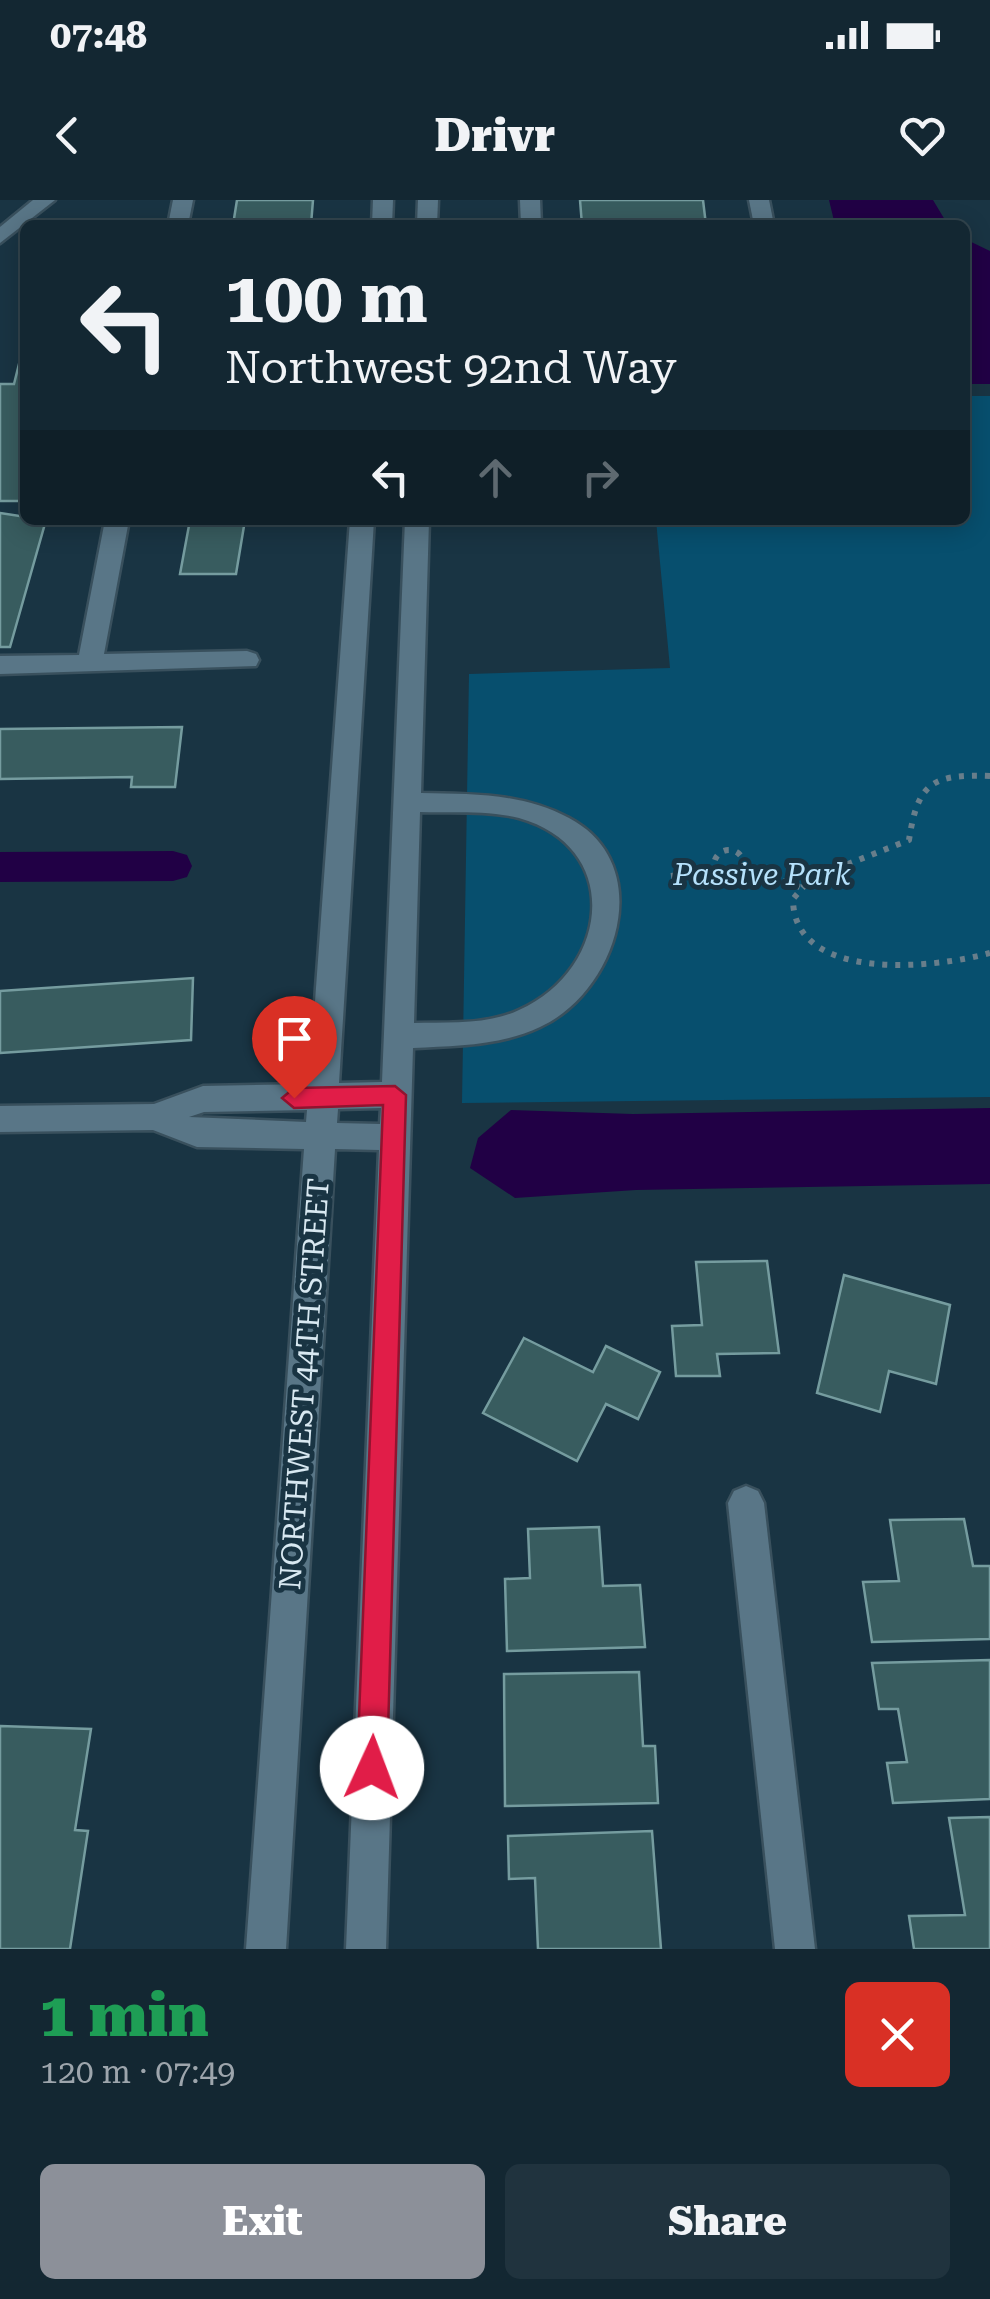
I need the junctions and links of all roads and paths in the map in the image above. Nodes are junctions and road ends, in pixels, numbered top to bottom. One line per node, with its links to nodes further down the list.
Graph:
1 (45, 200): 2 (street)
2 (21, 220)
3 (20, 221): 4 (street)
4 (0, 237)
5 (116, 525): 9 (street)
6 (362, 525): 20 (street, NORTHWEST 44TH STREET)
7 (417, 525): 12 (street)
8 (247, 660): 9 (street)
9 (90, 664): 10 (street)
10 (0, 665)
11 (990, 776): 16 (path)
12 (408, 802): 18 (street); 18 (street)
13 (746, 868): 14 (path); 14 (path); 16 (path)
14 (714, 870): 15 (path)
15 (671, 876)
16 (800, 887): 17 (path)
17 (990, 954)
18 (399, 1036): 19 (street)
19 (395, 1095): 20 (street); 24 (street)
20 (324, 1098): 21 (street); 23 (street, NORTHWEST 44TH STREET)
21 (154, 1117): 22 (street); 23 (street)
22 (0, 1119)
23 (320, 1137): 24 (street); 26 (street, NORTHWEST 44TH STREET)
24 (393, 1137): 27 (street)
25 (746, 1503): 28 (street)
26 (266, 1949)
27 (366, 1949)
28 (796, 1949)

